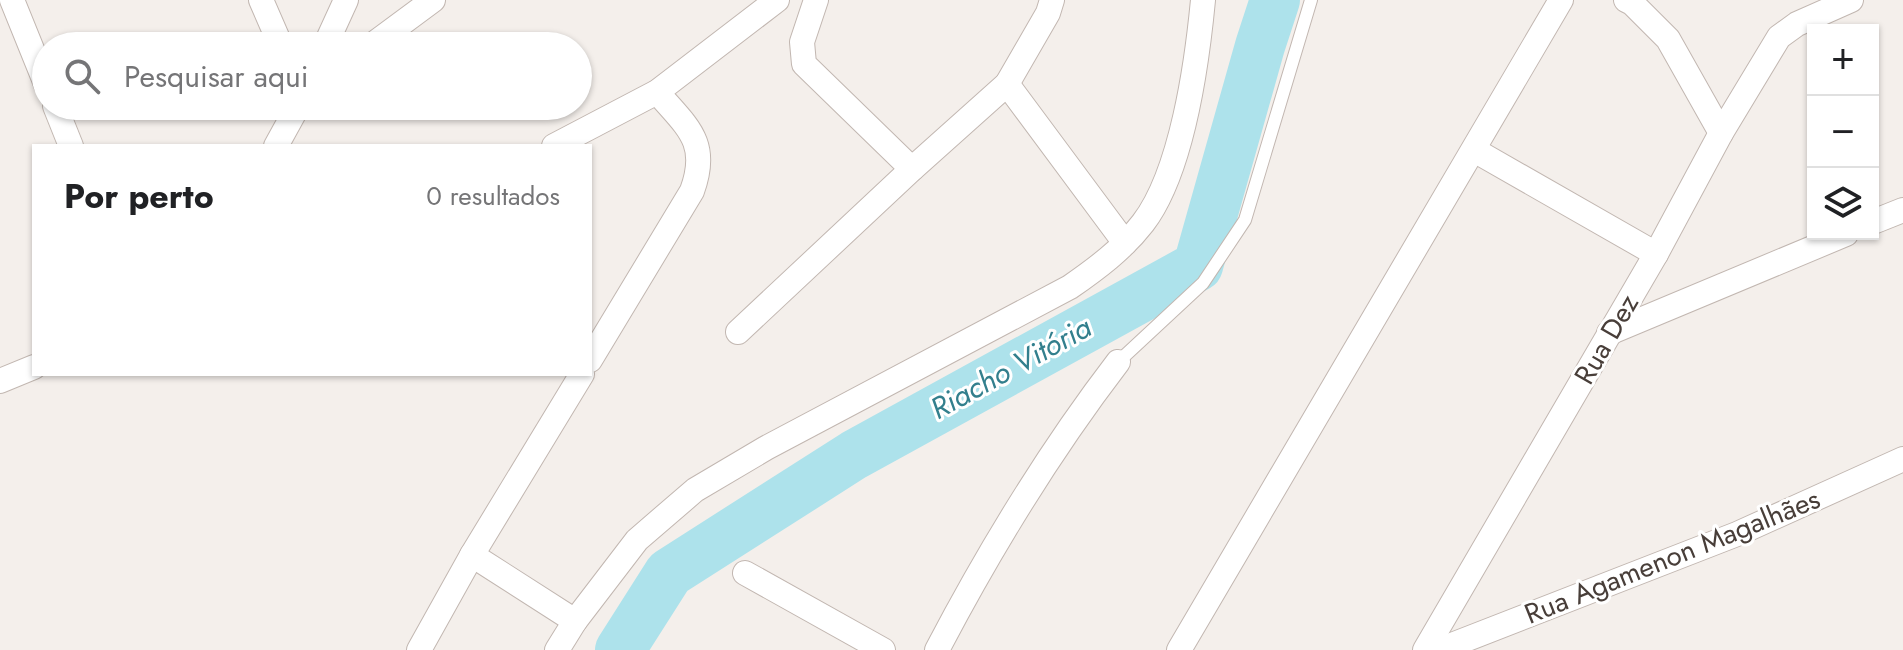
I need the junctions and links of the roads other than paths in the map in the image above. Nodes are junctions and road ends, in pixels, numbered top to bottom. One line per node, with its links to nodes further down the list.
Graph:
1 (12, 0): 16 (street)
2 (261, 0): 13 (street)
3 (346, 0): 14 (street)
4 (433, 0): 15 (street)
5 (777, 0): 18 (street)
6 (816, 0): 26 (street)
7 (1052, 0): 17 (street)
8 (1203, 0): 30 (street)
9 (1311, 0): 35 (lane)
10 (1561, 0): 25 (street)
11 (1626, 0): 21 (street)
12 (1851, 0): 21 (street, Rua Dez)
13 (275, 32)
14 (331, 32)
15 (390, 32)
16 (32, 49)
17 (1007, 84): 26 (street); 30 (street)
18 (657, 92): 24 (street); 34 (street)
19 (61, 120): 22 (street)
20 (290, 120): 23 (street)
21 (1721, 133): 31 (street, Rua Dez)
22 (70, 144)
23 (277, 144)
24 (558, 144)
25 (1474, 150): 31 (street); 47 (street)
26 (912, 169): 32 (street)
27 (1903, 210): 28 (street)
28 (1879, 220)
29 (1832, 240): 33 (street)
30 (1125, 243): 42 (street)
31 (1656, 254): 33 (street, Rua Dez)
32 (738, 332)
33 (1609, 333): 48 (street, Rua Dez)
34 (592, 357)
35 (1118, 362): 46 (street)
36 (32, 368): 38 (street)
37 (581, 376): 40 (street)
38 (0, 381)
39 (1903, 459): 49 (street, Rua Agamenon Magalhães)
40 (472, 555): 42 (street); 43 (street)
41 (745, 573): 45 (street)
42 (575, 621): 44 (street)
43 (419, 650)
44 (557, 650)
45 (883, 650)
46 (937, 650)
47 (1179, 650)
48 (1425, 650)
49 (1439, 650)

